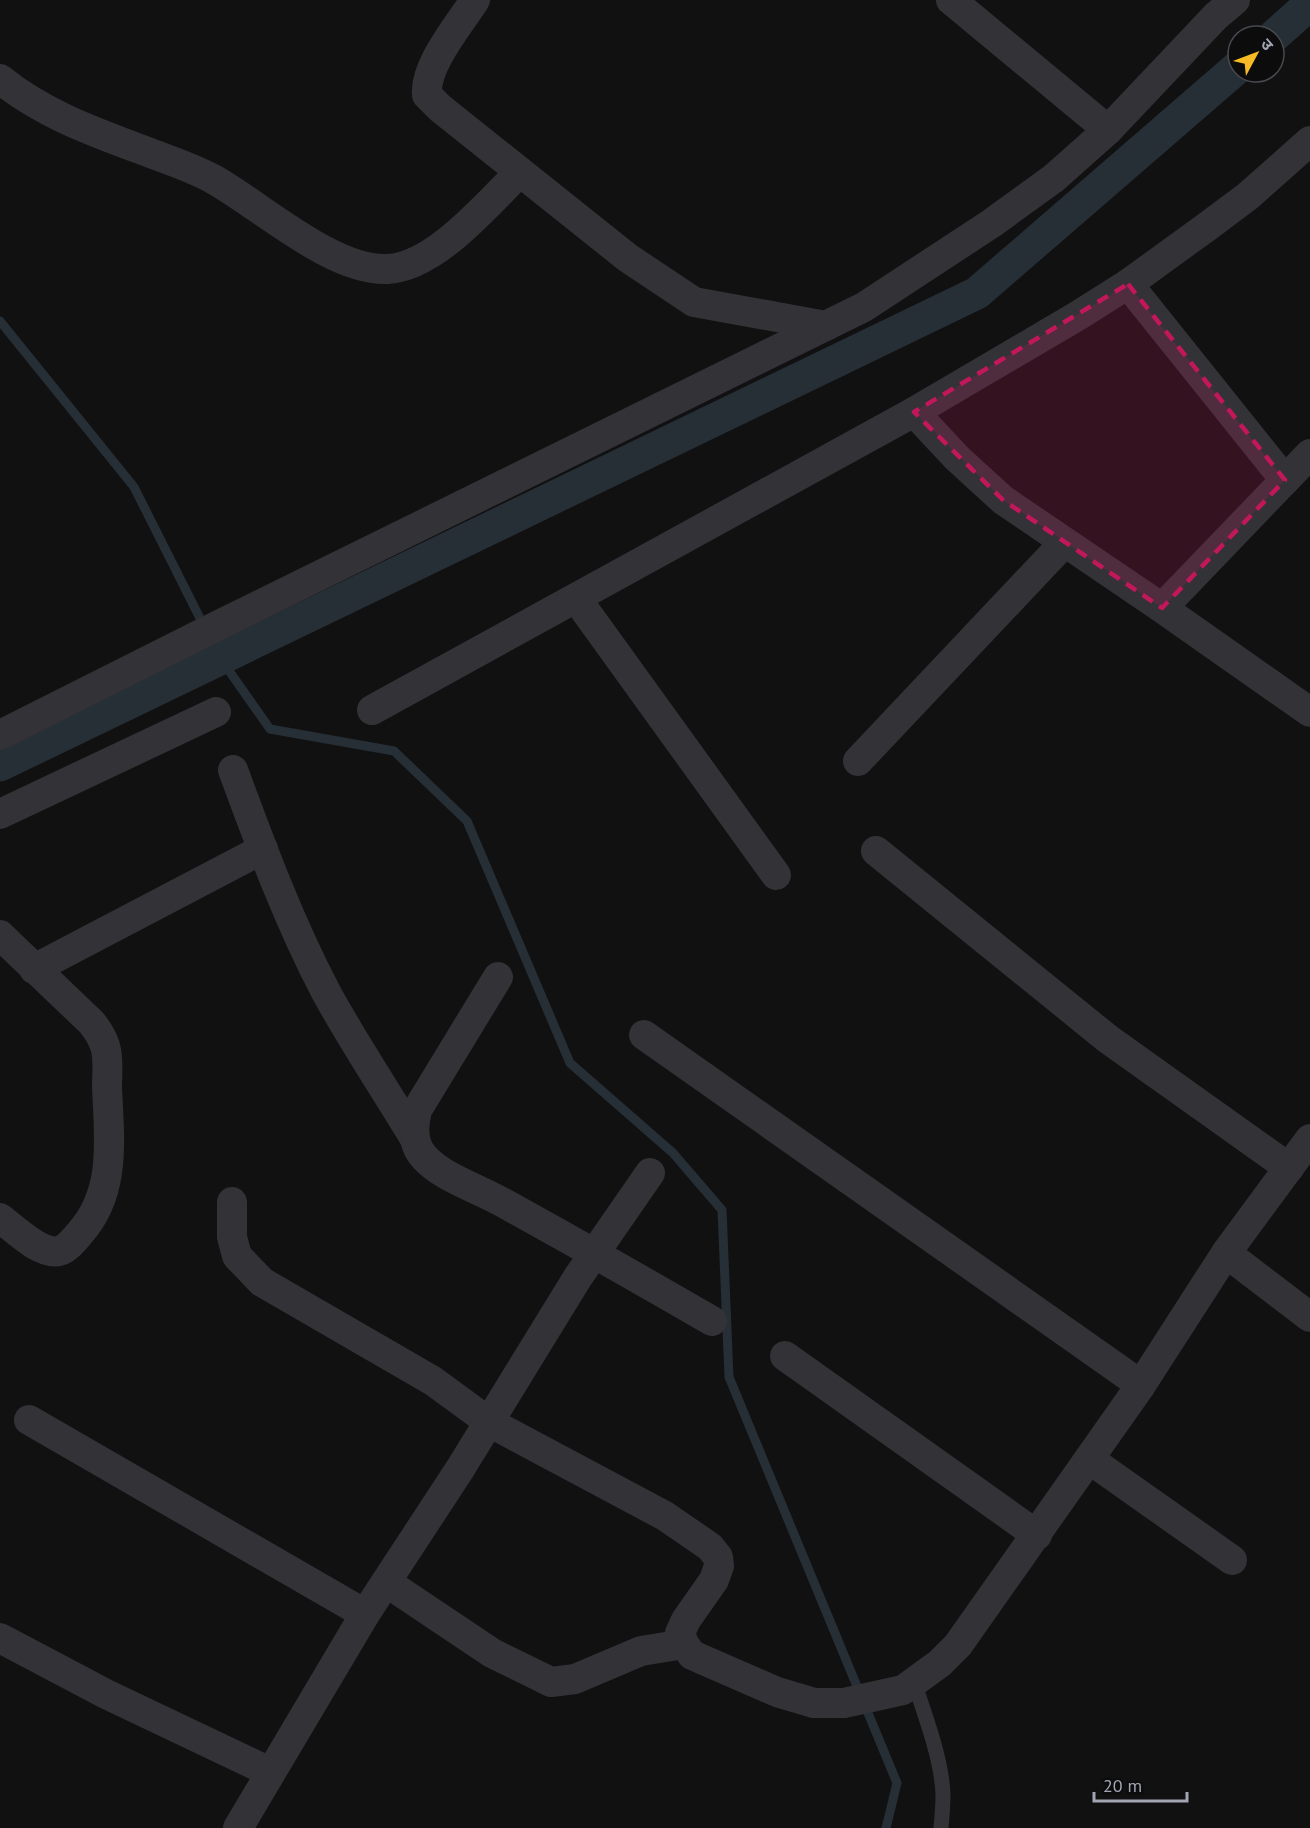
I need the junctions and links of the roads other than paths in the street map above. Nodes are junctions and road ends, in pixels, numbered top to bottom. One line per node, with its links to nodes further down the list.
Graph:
1 (475, 0): 7 (street)
2 (951, 0): 5 (street)
3 (1216, 5): 5 (street)
4 (0, 79): 7 (street)
5 (1108, 130): 9 (street)
6 (1310, 141): 8 (street)
7 (520, 172): 9 (street)
8 (1128, 284): 10 (street); 12 (street)
9 (826, 326): 19 (street)
10 (914, 412): 13 (street); 14 (street)
11 (1310, 454): 12 (street)
12 (1285, 480): 15 (street)
13 (1064, 543): 15 (street); 20 (street)
14 (576, 598): 16 (street); 25 (street)
15 (1162, 608): 18 (street)
16 (372, 710)
17 (216, 712): 22 (street)
18 (1310, 712)
19 (0, 735)
20 (858, 760)
21 (233, 770): 23 (street)
22 (0, 814)
23 (263, 849): 27 (street); 30 (street)
24 (876, 851): 32 (street)
25 (776, 875)
26 (0, 935): 27 (street)
27 (34, 969): 35 (street)
28 (498, 977): 30 (street)
29 (644, 1035): 41 (street)
30 (415, 1139): 36 (street)
31 (1310, 1139): 32 (street)
32 (1288, 1168): 37 (street)
33 (650, 1173): 36 (street)
34 (232, 1202): 43 (street)
35 (0, 1218)
36 (594, 1253): 39 (street); 43 (street)
37 (1226, 1253): 38 (street); 41 (street)
38 (1310, 1317)
39 (712, 1321)
40 (785, 1356): 45 (street)
41 (1141, 1384): 44 (street)
42 (29, 1420): 48 (street)
43 (489, 1422): 47 (street); 50 (street)
44 (1089, 1459): 45 (street); 46 (street)
45 (1036, 1535): 51 (street)
46 (1232, 1560)
47 (386, 1582): 48 (street); 50 (street)
48 (365, 1614): 52 (street)
49 (0, 1638): 52 (street)
50 (684, 1644): 51 (street)
51 (908, 1686): 54 (lane)
52 (270, 1772): 53 (street)
53 (238, 1828)
54 (941, 1828)

